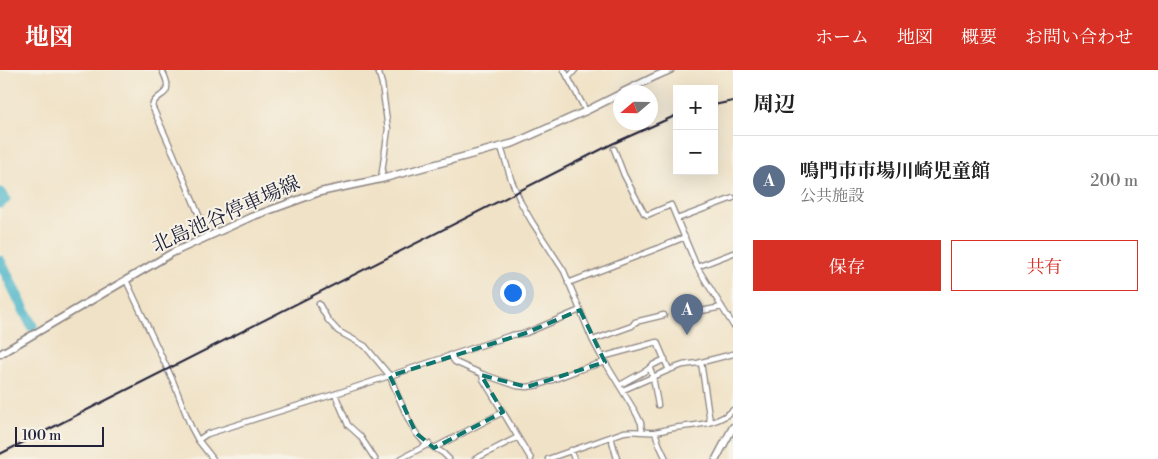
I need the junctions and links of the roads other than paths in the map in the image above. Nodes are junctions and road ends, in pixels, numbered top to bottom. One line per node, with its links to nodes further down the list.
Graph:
1 (162, 70): 15 (street)
2 (378, 70): 12 (street)
3 (564, 70): 6 (street)
4 (576, 70): 6 (street)
5 (670, 70): 7 (main road, 北島池谷停車場線)
6 (568, 78): 9 (street)
7 (637, 85)
8 (613, 98): 9 (main road, 北島池谷停車場線)
9 (586, 111): 10 (main road, 北島池谷停車場線)
10 (501, 148): 12 (main road, 北島池谷停車場線); 20 (street)
11 (614, 149): 14 (street)
12 (382, 179): 15 (main road, 北島池谷停車場線)
13 (733, 198): 14 (street)
14 (677, 219): 16 (street)
15 (208, 237): 19 (main road, 北島池谷停車場線)
16 (685, 237): 18 (street); 20 (street)
17 (733, 252): 18 (street)
18 (697, 267): 22 (street)
19 (126, 280): 28 (main road, 北島池谷停車場線); 50 (street)
20 (568, 283): 23 (street)
21 (319, 304): 37 (street)
22 (722, 307): 25 (street); 26 (street)
23 (580, 310): 27 (street); 30 (street)
24 (664, 315): 27 (street)
25 (680, 315)
26 (733, 325)
27 (593, 340): 31 (street)
28 (0, 354)
29 (733, 354): 33 (street)
30 (450, 355): 36 (street); 37 (street)
31 (604, 360): 32 (street); 36 (street); 39 (street)
32 (665, 360): 34 (street); 35 (street)
33 (701, 362): 35 (street); 44 (street)
34 (650, 368): 38 (street); 39 (street)
35 (669, 370): 38 (street)
36 (482, 374): 43 (street)
37 (390, 376): 40 (street); 51 (street)
38 (653, 377): 39 (street); 41 (street)
39 (621, 387): 46 (street)
40 (335, 394): 50 (street); 55 (street)
41 (658, 405)
42 (733, 410): 44 (street)
43 (503, 412): 48 (street); 52 (street)
44 (710, 422): 47 (street)
45 (733, 428): 64 (main road)
46 (642, 431): 47 (street); 49 (street)
47 (655, 432): 63 (street)
48 (518, 437): 58 (street); 59 (street)
49 (611, 437): 53 (street); 62 (street)
50 (198, 440): 54 (street)
51 (429, 444): 52 (street); 56 (street)
52 (434, 448): 57 (street)
53 (572, 450): 60 (street); 61 (street)
54 (213, 459)
55 (375, 459)
56 (400, 459)
57 (449, 459)
58 (475, 459)
59 (531, 459)
60 (548, 459)
61 (574, 459)
62 (617, 459)
63 (666, 459)
64 (716, 459)

